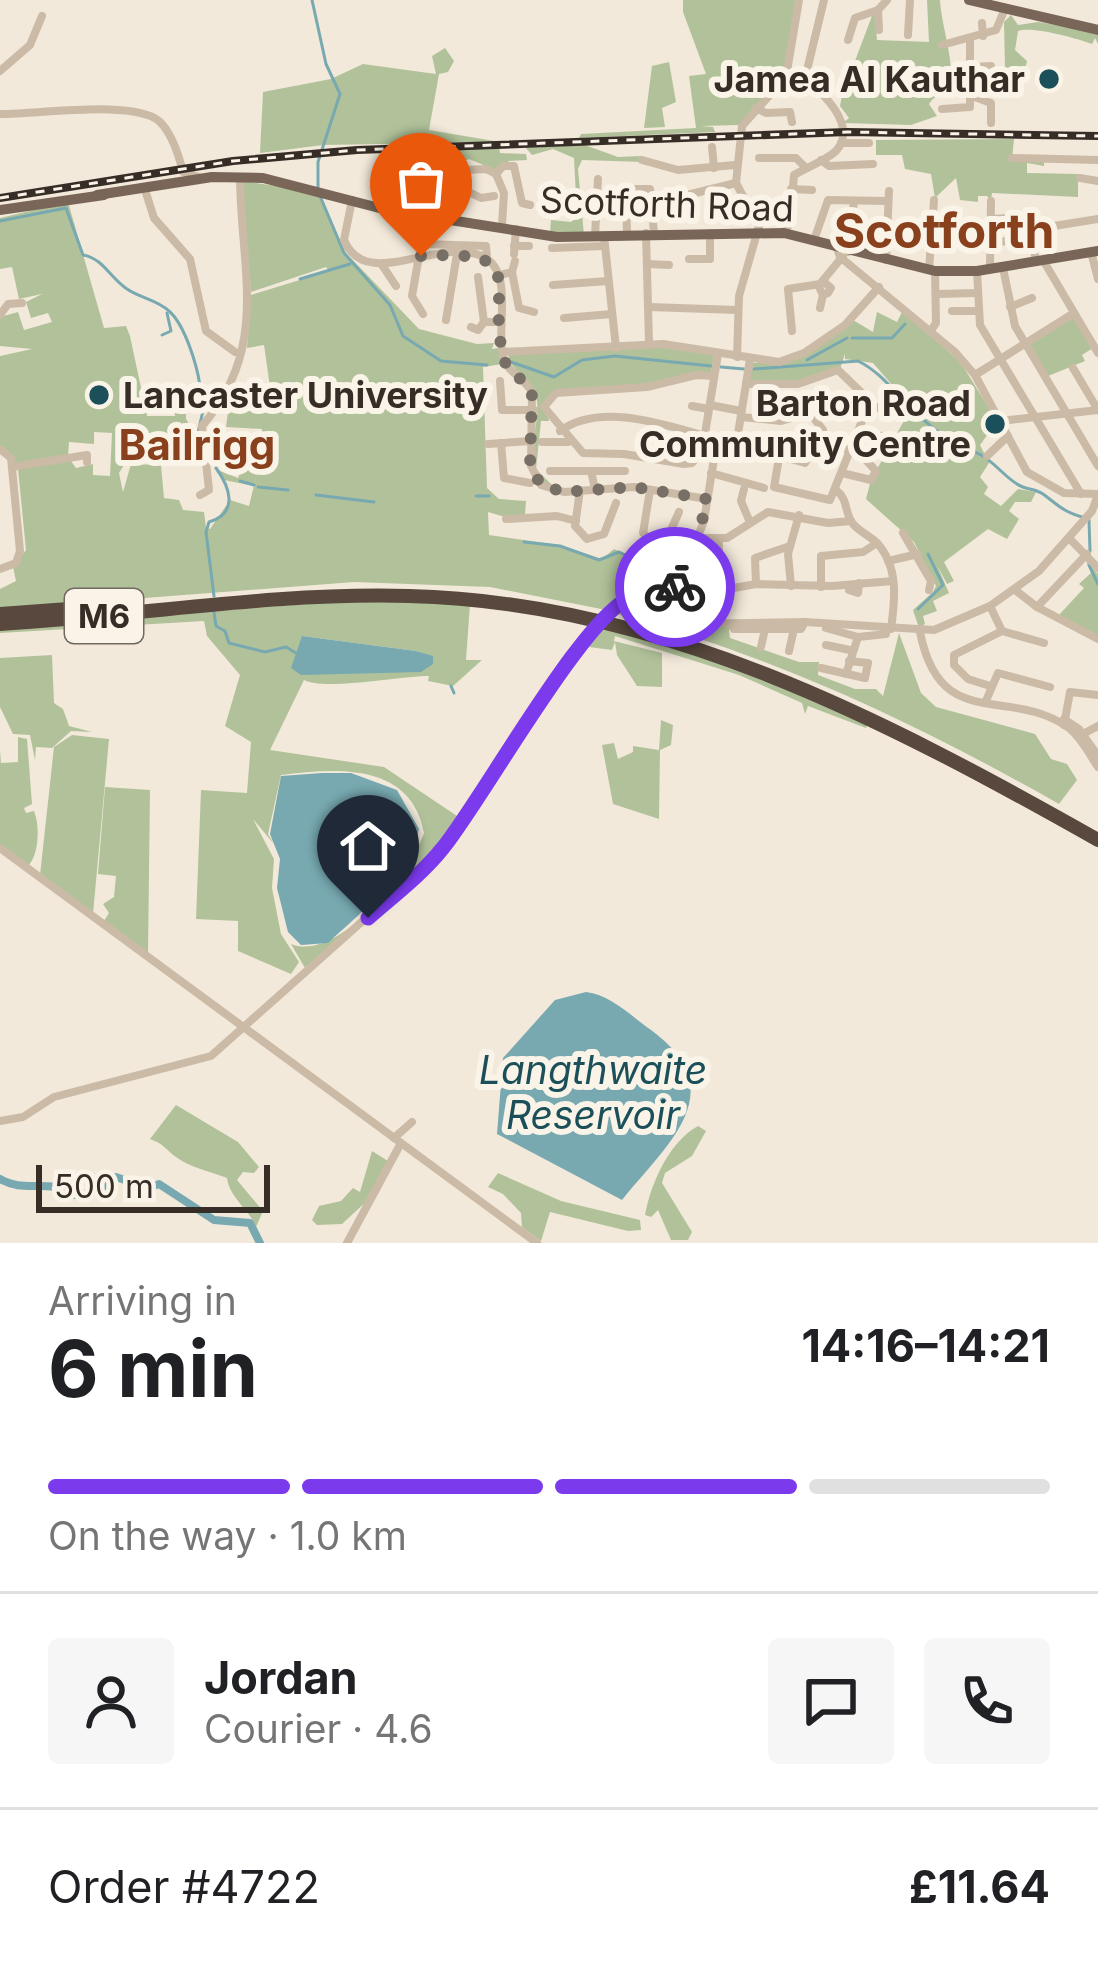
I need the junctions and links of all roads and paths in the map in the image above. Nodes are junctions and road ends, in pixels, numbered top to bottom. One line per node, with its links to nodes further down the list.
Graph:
1 (799, 0): 20 (street)
2 (824, 0): 17 (street)
3 (886, 0): 7 (street)
4 (910, 0): 12 (street)
5 (969, 0): 6 (main road)
6 (1014, 8): 11 (main road); 13 (street)
7 (878, 10): 10 (street); 14 (street)
8 (42, 16): 21 (street)
9 (982, 23): 13 (street)
10 (879, 30)
11 (1098, 30)
12 (910, 32)
13 (983, 36): 15 (street)
14 (848, 40)
15 (970, 40): 16 (street); 19 (street)
16 (942, 45)
17 (807, 63)
18 (991, 66): 19 (street)
19 (973, 67): 22 (street)
20 (788, 70): 23 (street); 28 (street)
21 (0, 71)
22 (972, 96): 24 (street); 27 (street)
23 (756, 108): 26 (street); 37 (street)
24 (942, 109)
25 (0, 114): 43 (street)
26 (792, 122)
27 (991, 123)
28 (841, 136): 29 (street); 34 (street)
29 (869, 143)
30 (712, 147): 38 (street)
31 (759, 158): 39 (street)
32 (1012, 158): 35 (street)
33 (642, 160): 38 (street)
34 (821, 160): 36 (street); 39 (street)
35 (1098, 160)
36 (873, 164)
37 (735, 166): 38 (street); 46 (street)
38 (714, 168)
39 (806, 168): 51 (street)
40 (496, 174): 47 (street); 59 (street); 65 (street)
41 (235, 177): 43 (main road, Scotforth Road); 55 (main road, Scotforth Road); 180 (street)
42 (1080, 178): 45 (street)
43 (203, 180): 48 (main road, Scotforth Road)
44 (598, 181): 73 (street)
45 (1098, 181)
46 (736, 184): 53 (street); 62 (street)
47 (460, 188): 50 (street); 54 (street)
48 (148, 190): 52 (main road, Scotforth Road); 52 (main road, Scotforth Road); 126 (street)
49 (812, 190): 51 (street)
50 (437, 192)
51 (791, 194): 62 (street); 67 (street)
52 (97, 195): 60 (main road, Scotforth Road)
53 (687, 195)
54 (494, 196)
55 (352, 199): 65 (main road, Scotforth Road); 89 (street)
56 (934, 200): 91 (street)
57 (854, 201): 74 (street); 83 (street); 87 (street)
58 (991, 201): 63 (street)
59 (530, 205)
60 (1, 212)
61 (796, 212): 67 (street)
62 (757, 218): 69 (street)
63 (992, 219): 71 (street); 75 (street)
64 (1098, 219): 71 (street)
65 (502, 225): 66 (main road, Scotforth Road)
66 (517, 227): 73 (main road, Scotforth Road); 82 (street, Scotforth Road)
67 (787, 228): 69 (main road, Scotforth Road); 74 (main road, Scotforth Road)
68 (710, 232): 69 (main road, Scotforth Road); 70 (main road, Scotforth Road); 85 (street)
69 (758, 232): 109 (street)
70 (650, 233): 72 (main road, Scotforth Road); 72 (street); 88 (street)
71 (1030, 234): 75 (street); 86 (street)
72 (627, 235): 73 (main road, Scotforth Road)
73 (602, 240): 77 (street); 96 (street)
74 (814, 240): 83 (main road, Scotforth Road)
75 (992, 243): 92 (street)
76 (529, 246): 82 (street, Scotforth Road)
77 (552, 248)
78 (438, 250): 79 (street); 81 (street); 84 (street)
79 (421, 252): 89 (street); 112 (street)
80 (1095, 252): 86 (main road, Scotforth Road); 95 (street)
81 (457, 254): 84 (street); 118 (street)
82 (514, 254): 93 (street)
83 (843, 254): 87 (main road, Scotforth Road); 99 (street); 101 (street)
84 (487, 259): 94 (street)
85 (689, 259)
86 (1040, 260): 92 (main road, Scotforth Road); 114 (street)
87 (886, 262): 91 (main road, Scotforth Road)
88 (648, 264): 90 (street); 106 (street)
89 (382, 265): 97 (street)
90 (669, 265)
91 (932, 270): 92 (main road, Scotforth Road); 103 (street)
92 (990, 270): 102 (street); 107 (street)
93 (512, 272): 94 (street); 113 (street)
94 (500, 275): 120 (street)
95 (1098, 279)
96 (608, 281): 100 (street); 116 (street)
97 (396, 283)
98 (480, 283): 119 (street)
99 (820, 283): 108 (street); 123 (street)
100 (553, 285)
101 (879, 287): 122 (street); 132 (street)
102 (977, 293): 103 (street); 111 (street)
103 (935, 294): 122 (street)
104 (1033, 298): 107 (street)
105 (22, 303): 115 (street)
106 (649, 307): 109 (street); 124 (street)
107 (1010, 307): 125 (street)
108 (820, 308)
109 (737, 310): 131 (street)
110 (952, 311): 111 (street)
111 (977, 311): 133 (street)
112 (419, 312)
113 (534, 312)
114 (1074, 313): 125 (street); 129 (street)
115 (0, 314)
116 (612, 314): 117 (street); 127 (street)
117 (564, 318)
118 (445, 321)
119 (484, 322): 120 (street); 121 (street)
120 (501, 322): 128 (street)
121 (471, 327)
122 (932, 329): 135 (street)
123 (792, 331)
124 (650, 343): 127 (street); 130 (street)
125 (1025, 344): 133 (street); 144 (street)
126 (230, 347)
127 (616, 348): 128 (street)
128 (502, 352): 142 (street)
129 (1098, 353)
130 (718, 354): 131 (street); 136 (street)
131 (737, 357): 132 (street)
132 (750, 359): 137 (street)
133 (1001, 359): 135 (street); 147 (street)
134 (1073, 368): 143 (street)
135 (975, 375): 148 (street)
136 (714, 376): 141 (street); 150 (street)
137 (746, 384): 139 (street); 145 (street)
138 (501, 386): 142 (street)
139 (868, 404): 146 (street); 149 (street)
140 (692, 406): 141 (street)
141 (710, 407): 145 (street); 155 (street)
142 (534, 410): 154 (street)
143 (1098, 410): 144 (street)
144 (1066, 412): 147 (street); 165 (street)
145 (741, 414): 152 (street); 162 (street)
146 (895, 415)
147 (1033, 415): 148 (street); 181 (street)
148 (1000, 421): 151 (street)
149 (860, 428): 153 (street); 160 (street)
150 (560, 431): 155 (street); 156 (street)
151 (1008, 436): 161 (street); 181 (street)
152 (820, 439): 160 (street); 162 (street)
153 (891, 440)
154 (537, 441): 156 (street); 157 (street); 175 (street)
155 (705, 441): 156 (street); 170 (street)
156 (569, 442)
157 (501, 443): 158 (street); 172 (street)
158 (488, 444)
159 (0, 449): 166 (street)
160 (850, 451): 171 (street)
161 (987, 456)
162 (779, 458): 178 (street)
163 (865, 459): 171 (street)
164 (87, 462): 166 (street)
165 (1098, 466)
166 (12, 467): 201 (street)
167 (591, 471): 168 (street); 169 (street); 174 (street)
168 (624, 471)
169 (554, 472)
170 (711, 472): 173 (street); 182 (street)
171 (842, 473): 178 (street)
172 (526, 482)
173 (764, 488)
174 (595, 489): 175 (street); 176 (street)
175 (580, 490): 187 (street)
176 (650, 490): 182 (street); 196 (street)
177 (744, 490): 188 (street)
178 (835, 490): 189 (street)
179 (1098, 494): 181 (street); 192 (street)
180 (200, 495)
181 (1082, 496)
182 (707, 499): 191 (street)
183 (615, 501): 187 (street)
184 (677, 514): 196 (street)
185 (799, 515): 188 (street); 189 (street); 195 (street)
186 (506, 519): 187 (street)
187 (576, 520)
188 (749, 520): 193 (street)
189 (850, 521): 194 (street)
190 (903, 533): 197 (street)
191 (698, 538): 193 (street); 213 (street)
192 (1070, 538): 198 (street); 209 (street)
193 (718, 541): 210 (street)
194 (877, 543): 200 (street); 206 (street)
195 (790, 546): 204 (street); 205 (street)
196 (662, 550): 199 (street)
197 (918, 554): 200 (street); 208 (street)
198 (1094, 559): 215 (street)
199 (676, 561)
200 (888, 561): 202 (street)
201 (0, 568)
202 (893, 581): 203 (street); 225 (street)
203 (859, 583): 206 (street); 207 (street)
204 (756, 584): 205 (street); 210 (street)
205 (790, 586): 206 (street)
206 (821, 586)
207 (849, 590)
208 (929, 590)
209 (1015, 590): 214 (street); 215 (street)
210 (717, 591): 218 (street)
211 (688, 596): 220 (street)
212 (214, 602): 216 (highway, M6); 219 (highway, M6); 244 (highway, M6)
213 (655, 604): 220 (street); 246 (street)
214 (990, 606): 226 (street); 227 (street)
215 (1037, 607): 228 (street)
216 (0, 614)
217 (805, 622): 218 (street); 222 (street); 224 (street)
218 (717, 623): 220 (street)
219 (0, 624)
220 (686, 625)
221 (825, 627): 224 (street)
222 (794, 629): 223 (street); 231 (street)
223 (738, 630)
224 (859, 631): 225 (street); 232 (street)
225 (889, 631): 227 (street)
226 (1002, 631): 229 (street); 235 (street)
227 (920, 632): 238 (street)
228 (1098, 639)
229 (1044, 643)
230 (826, 645): 232 (street)
231 (792, 649)
232 (850, 655): 234 (street); 234 (street)
233 (821, 668): 234 (street)
234 (846, 674)
235 (990, 686): 236 (street); 238 (street)
236 (1050, 687)
237 (1098, 695): 239 (street)
238 (985, 703): 239 (street)
239 (1068, 724): 241 (street); 243 (street)
240 (1098, 726): 241 (street)
241 (1084, 734): 242 (street)
242 (1098, 756)
243 (1098, 767)
244 (1098, 836)
245 (0, 848): 246 (street)
246 (244, 1028): 247 (street); 249 (street)
247 (0, 1121)
248 (412, 1122): 249 (street)
249 (398, 1141): 250 (street); 251 (street)
250 (347, 1243)
251 (537, 1243)

